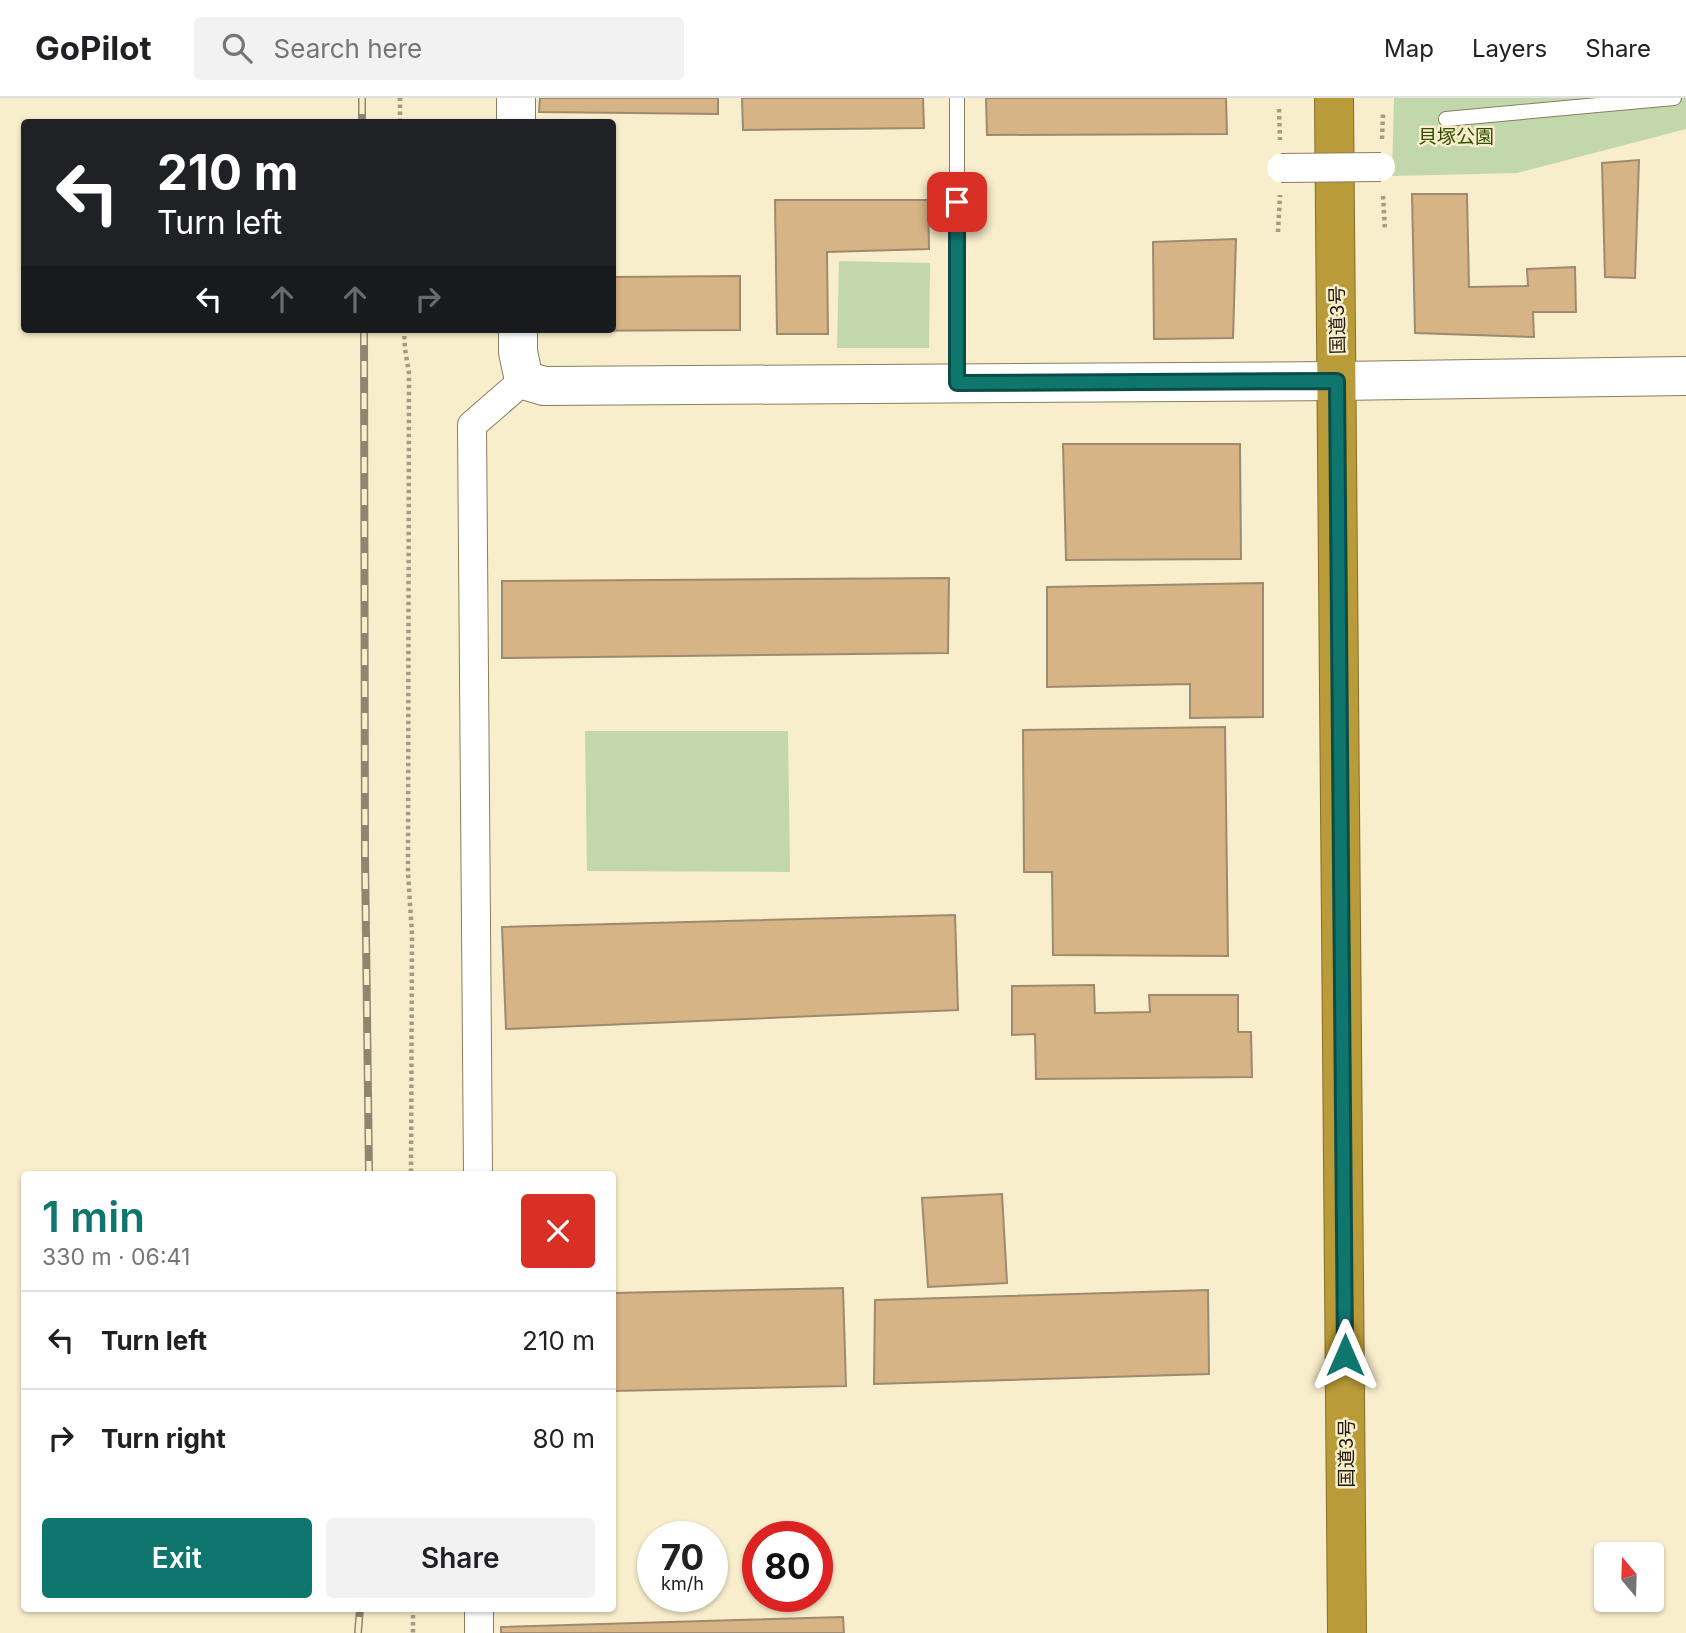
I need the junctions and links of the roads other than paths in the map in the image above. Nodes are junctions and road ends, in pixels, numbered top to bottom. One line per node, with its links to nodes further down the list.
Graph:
1 (516, 98): 5 (street)
2 (957, 98): 13 (lane)
3 (1335, 98): 12 (highway, 国道3号)
4 (1674, 98): 6 (lane)
5 (516, 119)
6 (1446, 119)
7 (1381, 167): 8 (street, bridge)
8 (1281, 168)
9 (518, 333): 11 (street)
10 (1686, 376): 12 (street)
11 (524, 380): 13 (street); 14 (street)
12 (1337, 381): 13 (street); 17 (highway, 国道3号)
13 (957, 383)
14 (478, 1171)
15 (479, 1612): 16 (street)
16 (479, 1633)
17 (1347, 1633)

